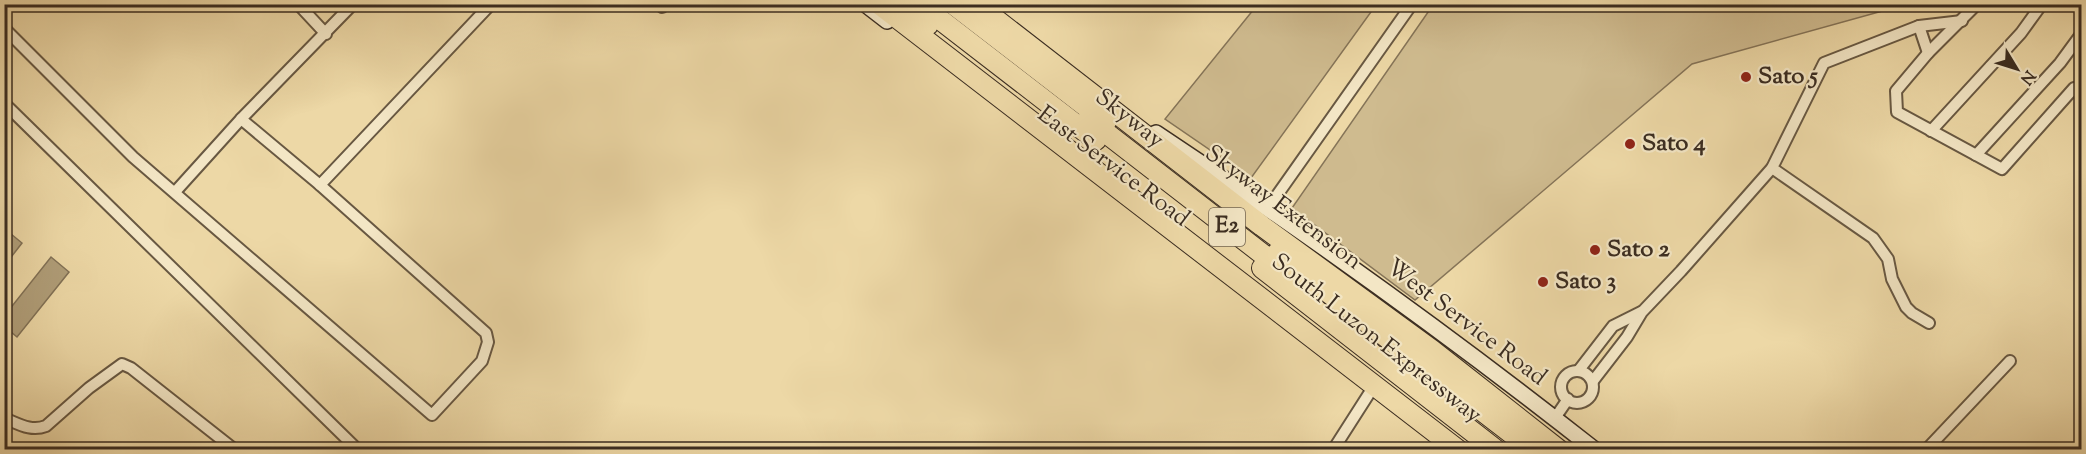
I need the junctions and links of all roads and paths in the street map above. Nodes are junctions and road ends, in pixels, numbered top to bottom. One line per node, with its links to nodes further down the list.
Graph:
1 (298, 4): 19 (street)
2 (353, 4): 19 (street)
3 (491, 4): 27 (street)
4 (865, 4): 35 (main road, East Service Road)
5 (879, 4): 43 (highway, E2)
6 (902, 4): 44 (highway, South Luzon Expressway / E2)
7 (920, 4): 45 (highway, Skyway / E2)
8 (939, 4): 46 (highway, Skyway / E2)
9 (953, 4): 47 (highway, South Luzon Expressway / E2)
10 (976, 4): 48 (highway, Skyway Extension / E2)
11 (987, 4): 29 (main road, West Service Road)
12 (1412, 4): 29 (street)
13 (1977, 4): 15 (street)
14 (2042, 4): 24 (street)
15 (1962, 21): 16 (street); 20 (street)
16 (1919, 26): 20 (street); 26 (street)
17 (4, 28): 28 (street)
18 (2082, 33): 25 (street)
19 (326, 34): 23 (street)
20 (1928, 53): 24 (street)
21 (2082, 86): 25 (street)
22 (4, 103): 41 (street)
23 (241, 119): 27 (street); 28 (street)
24 (1931, 131): 25 (street)
25 (1976, 155)
26 (1772, 168): 30 (street); 31 (street)
27 (321, 186): 28 (street)
28 (175, 192)
29 (1268, 208): 38 (main road, West Service Road)
30 (1642, 312): 33 (street); 34 (street)
31 (1929, 323)
32 (2010, 361): 50 (street)
33 (1581, 367): 34 (street); 36 (street)
34 (1593, 381): 36 (street)
35 (1372, 389): 39 (street); 42 (main road, East Service Road)
36 (1568, 399): 38 (street)
37 (4, 418): 40 (street)
38 (1555, 418): 49 (main road, West Service Road)
39 (1336, 449)
40 (236, 450)
41 (358, 450)
42 (1449, 450)
43 (1458, 450)
44 (1477, 450)
45 (1497, 450)
46 (1516, 450)
47 (1533, 450)
48 (1559, 450)
49 (1595, 450)
50 (1926, 450)

